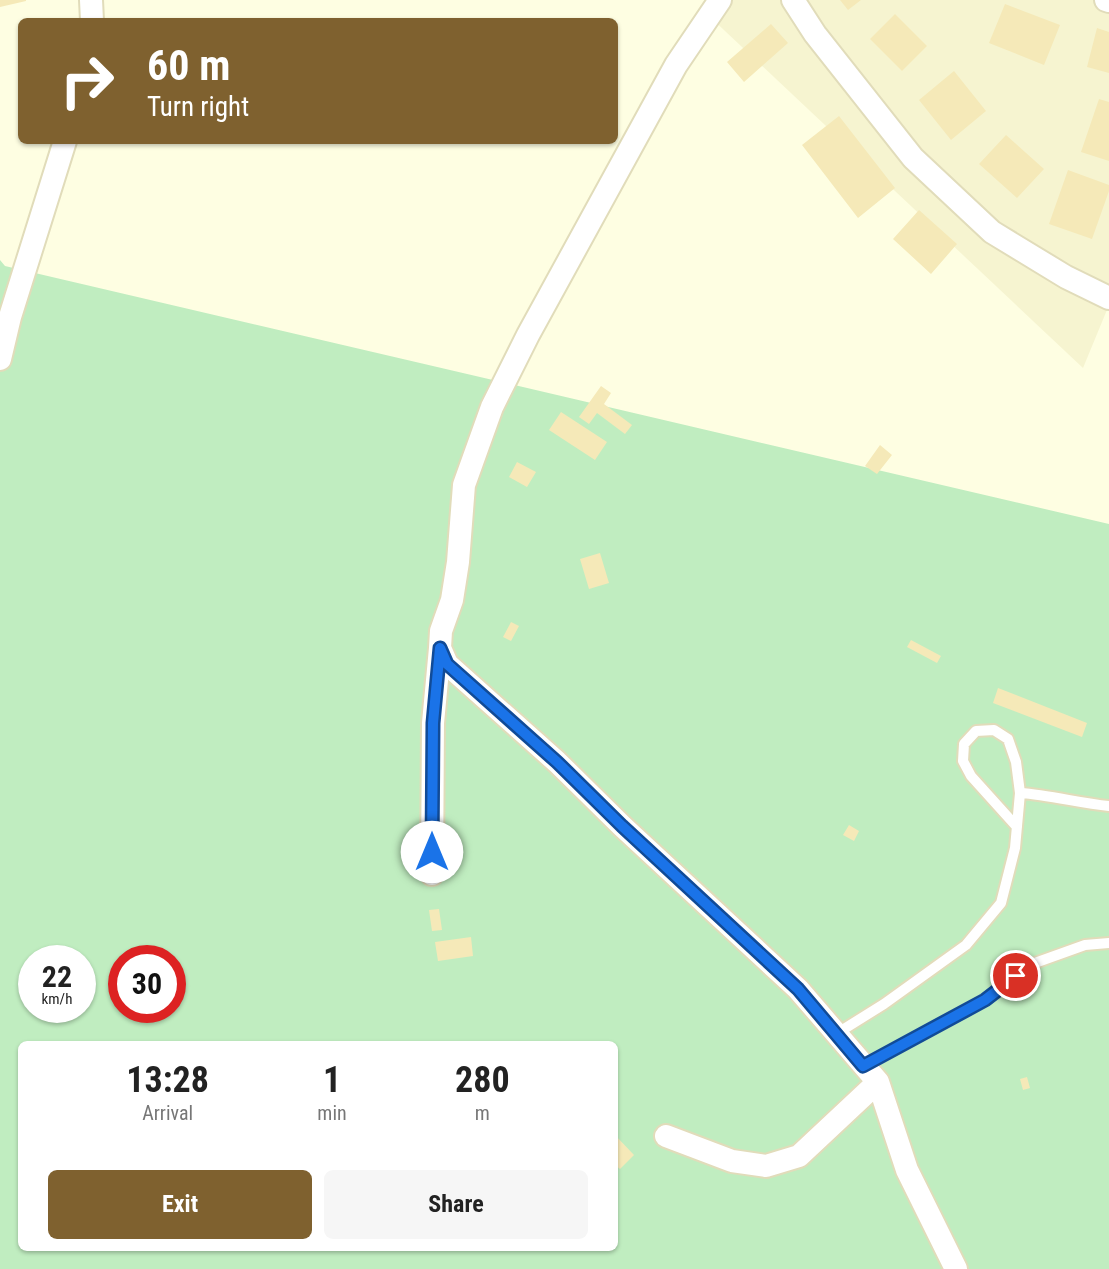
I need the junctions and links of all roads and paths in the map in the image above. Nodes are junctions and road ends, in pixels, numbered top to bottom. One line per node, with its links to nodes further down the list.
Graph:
1 (91, 0): 4 (street)
2 (720, 0): 8 (street)
3 (793, 0): 6 (street)
4 (92, 18)
5 (64, 144): 7 (street)
6 (1108, 297)
7 (0, 359)
8 (440, 648): 12 (street); 14 (street)
9 (1020, 793): 10 (lane); 11 (lane); 11 (lane)
10 (1109, 806)
11 (1017, 827): 14 (lane)
12 (432, 874)
13 (1109, 943): 15 (lane)
14 (836, 1034): 15 (street)
15 (871, 1074): 16 (street); 17 (street)
16 (666, 1136)
17 (956, 1269)

